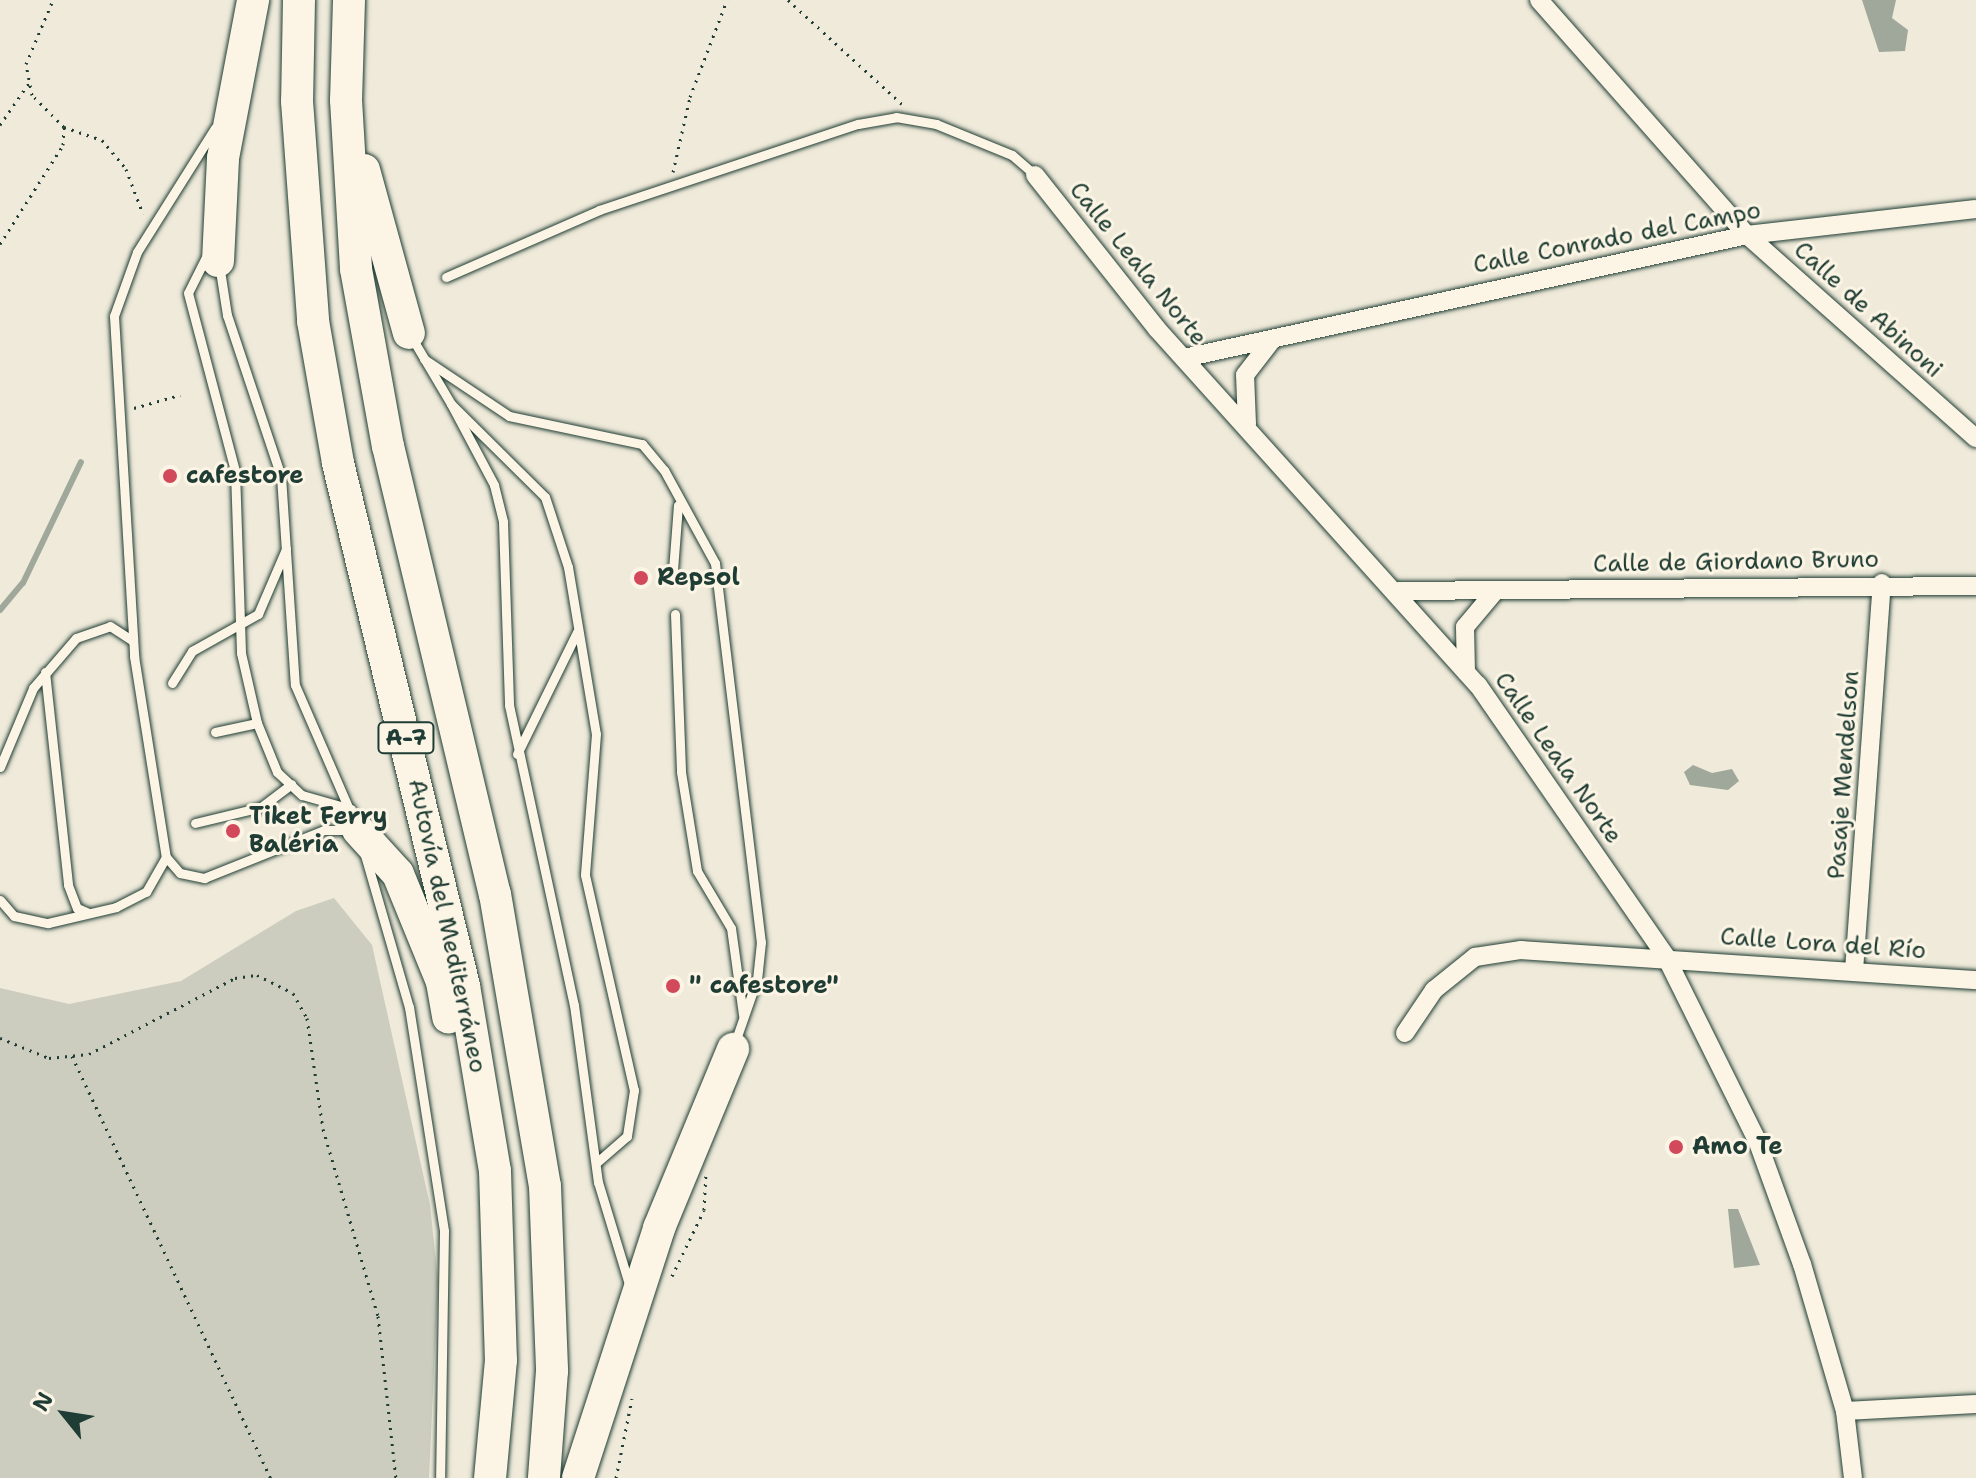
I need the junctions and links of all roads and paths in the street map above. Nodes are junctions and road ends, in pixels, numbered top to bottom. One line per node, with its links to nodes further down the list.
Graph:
1 (53, 0): 8 (path)
2 (253, 0): 9 (highway)
3 (299, 0): 66 (highway, Autovía del Mediterráneo / A-7)
4 (349, 0): 10 (highway, Autovía del Mediterráneo / A-7)
5 (727, 0): 16 (path)
6 (788, 0): 12 (path)
7 (1539, 0): 20 (street, Calle de Abinoni)
8 (29, 82): 11 (path); 14 (path)
9 (235, 86): 19 (highway); 42 (lane)
10 (346, 100): 25 (highway); 76 (highway, Autovía del Mediterráneo / A-7)
11 (1, 119): 13 (path)
12 (918, 121): 15 (lane); 16 (lane)
13 (0, 125)
14 (64, 127): 18 (path); 21 (path)
15 (1035, 175): 26 (street, Calle Leala Norte)
16 (669, 188): 23 (lane)
17 (1976, 209): 20 (street, Calle Conrado del Campo)
18 (143, 214)
19 (220, 220): 22 (highway); 40 (lane)
20 (1747, 235): 24 (street, Calle Conrado del Campo); 31 (street, Calle de Abinoni)
21 (0, 244)
22 (218, 261): 33 (lane)
23 (446, 277)
24 (1272, 340): 26 (street, Calle Conrado del Campo); 30 (street)
25 (414, 345): 28 (lane); 32 (lane)
26 (1184, 358): 30 (street, Calle Leala Norte)
27 (180, 395): 29 (path)
28 (451, 404): 41 (lane); 48 (lane)
29 (126, 411)
30 (1250, 431): 38 (street, Calle Leala Norte)
31 (1976, 438)
32 (678, 505): 34 (lane); 59 (lane)
33 (288, 537): 40 (lane); 51 (lane)
34 (673, 570)
35 (1882, 583): 36 (street, Calle de Giordano Bruno); 37 (street, Calle de Giordano Bruno); 57 (street, Pasaje Mendelson)
36 (1976, 586)
37 (1496, 590): 38 (street, Calle de Giordano Bruno); 44 (street)
38 (1398, 591): 44 (street, Calle Leala Norte)
39 (675, 614): 59 (lane)
40 (241, 628): 45 (lane); 46 (lane)
41 (578, 630): 48 (lane); 65 (lane)
42 (133, 641): 43 (lane); 53 (lane)
43 (45, 672): 49 (lane); 55 (lane)
44 (1466, 672): 56 (street, Calle Leala Norte)
45 (172, 683)
46 (257, 723): 47 (lane); 50 (lane)
47 (215, 732)
48 (517, 754): 65 (lane)
49 (0, 767)
50 (291, 784): 51 (lane); 52 (lane)
51 (354, 820): 53 (lane); 66 (highway); 74 (lane)
52 (195, 823)
53 (166, 857): 55 (lane)
54 (0, 900): 55 (lane)
55 (89, 913)
56 (1666, 957): 57 (street, Calle Lora del Río); 60 (street, Calle Lora del Río); 70 (street, Calle Leala Norte)
57 (1854, 971): 58 (street, Calle Lora del Río)
58 (1976, 980)
59 (743, 1018): 62 (lane)
60 (1405, 1033)
61 (0, 1038): 63 (path)
62 (733, 1049): 64 (highway)
63 (72, 1056): 72 (path); 73 (path)
64 (688, 1155): 67 (path); 68 (highway)
65 (596, 1163): 68 (lane)
66 (498, 1279): 75 (highway, Autovía del Mediterráneo / A-7)
67 (667, 1287)
68 (625, 1323): 77 (highway)
69 (1976, 1404): 70 (street)
70 (1845, 1411): 79 (street, Calle Leala Norte)
71 (628, 1423): 78 (path)
72 (271, 1478)
73 (396, 1478)
74 (440, 1478)
75 (490, 1478)
76 (544, 1478)
77 (578, 1478)
78 (616, 1478)
79 (1853, 1478)

